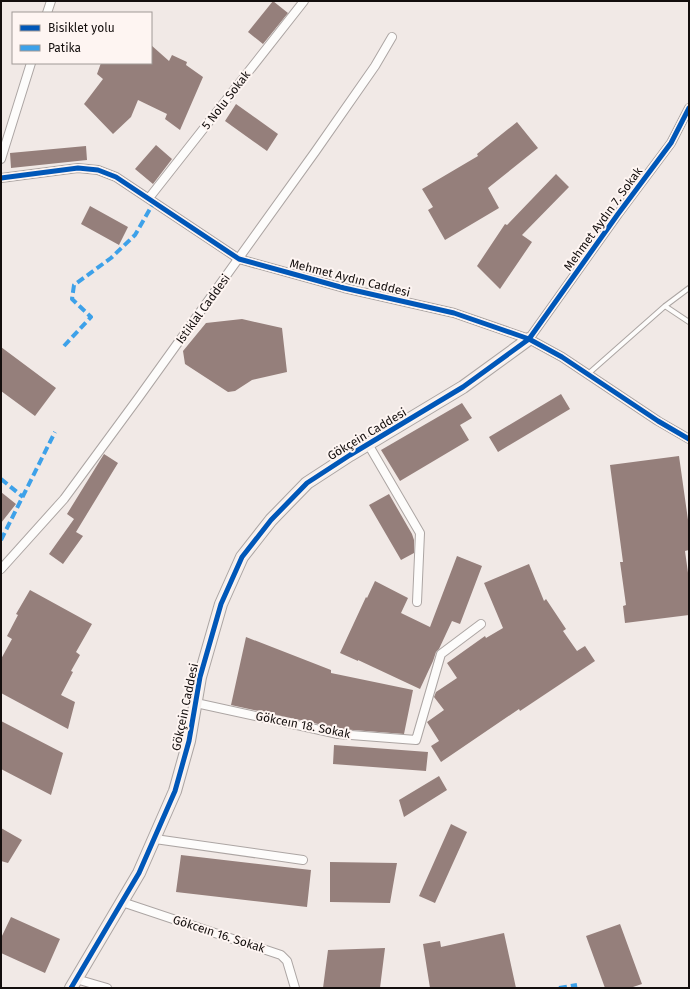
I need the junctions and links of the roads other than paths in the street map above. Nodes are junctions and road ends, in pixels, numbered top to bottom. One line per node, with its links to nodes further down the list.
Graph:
1 (51, 1): 3 (street)
2 (304, 1): 9 (street, 5 Nolu Sokak)
3 (47, 12)
4 (392, 38): 10 (street, Istiklal Caddesi)
5 (31, 64): 7 (street)
6 (689, 108): 14 (street, Mehmet Aydın 7. Sokak)
7 (1, 158)
8 (1, 178): 9 (street, Mehmet Aydın Caddesi)
9 (149, 198): 10 (street, Mehmet Aydın Caddesi)
10 (239, 259): 14 (street, Mehmet Aydın Caddesi); 18 (street, Istiklal Caddesi)
11 (689, 288): 12 (lane)
12 (665, 306): 13 (lane); 15 (lane)
13 (689, 322)
14 (529, 339): 15 (street, Mehmet Aydın Caddesi); 17 (street, Gökçein Caddesi)
15 (588, 374): 16 (street, Mehmet Aydın Caddesi)
16 (689, 439)
17 (368, 444): 19 (street); 21 (street, Gökçein Caddesi)
18 (1, 569)
19 (416, 602)
20 (481, 624): 21 (street, Gökceın 18. Sokak)
21 (196, 703): 22 (street, Gökçein Caddesi)
22 (155, 839): 23 (street); 24 (street, Gökçein Caddesi)
23 (303, 860)
24 (122, 902): 25 (street, Gökçein Caddesi); 27 (street, Gökceın 16. Sokak)
25 (73, 983): 26 (street)
26 (107, 988)
27 (295, 988)

